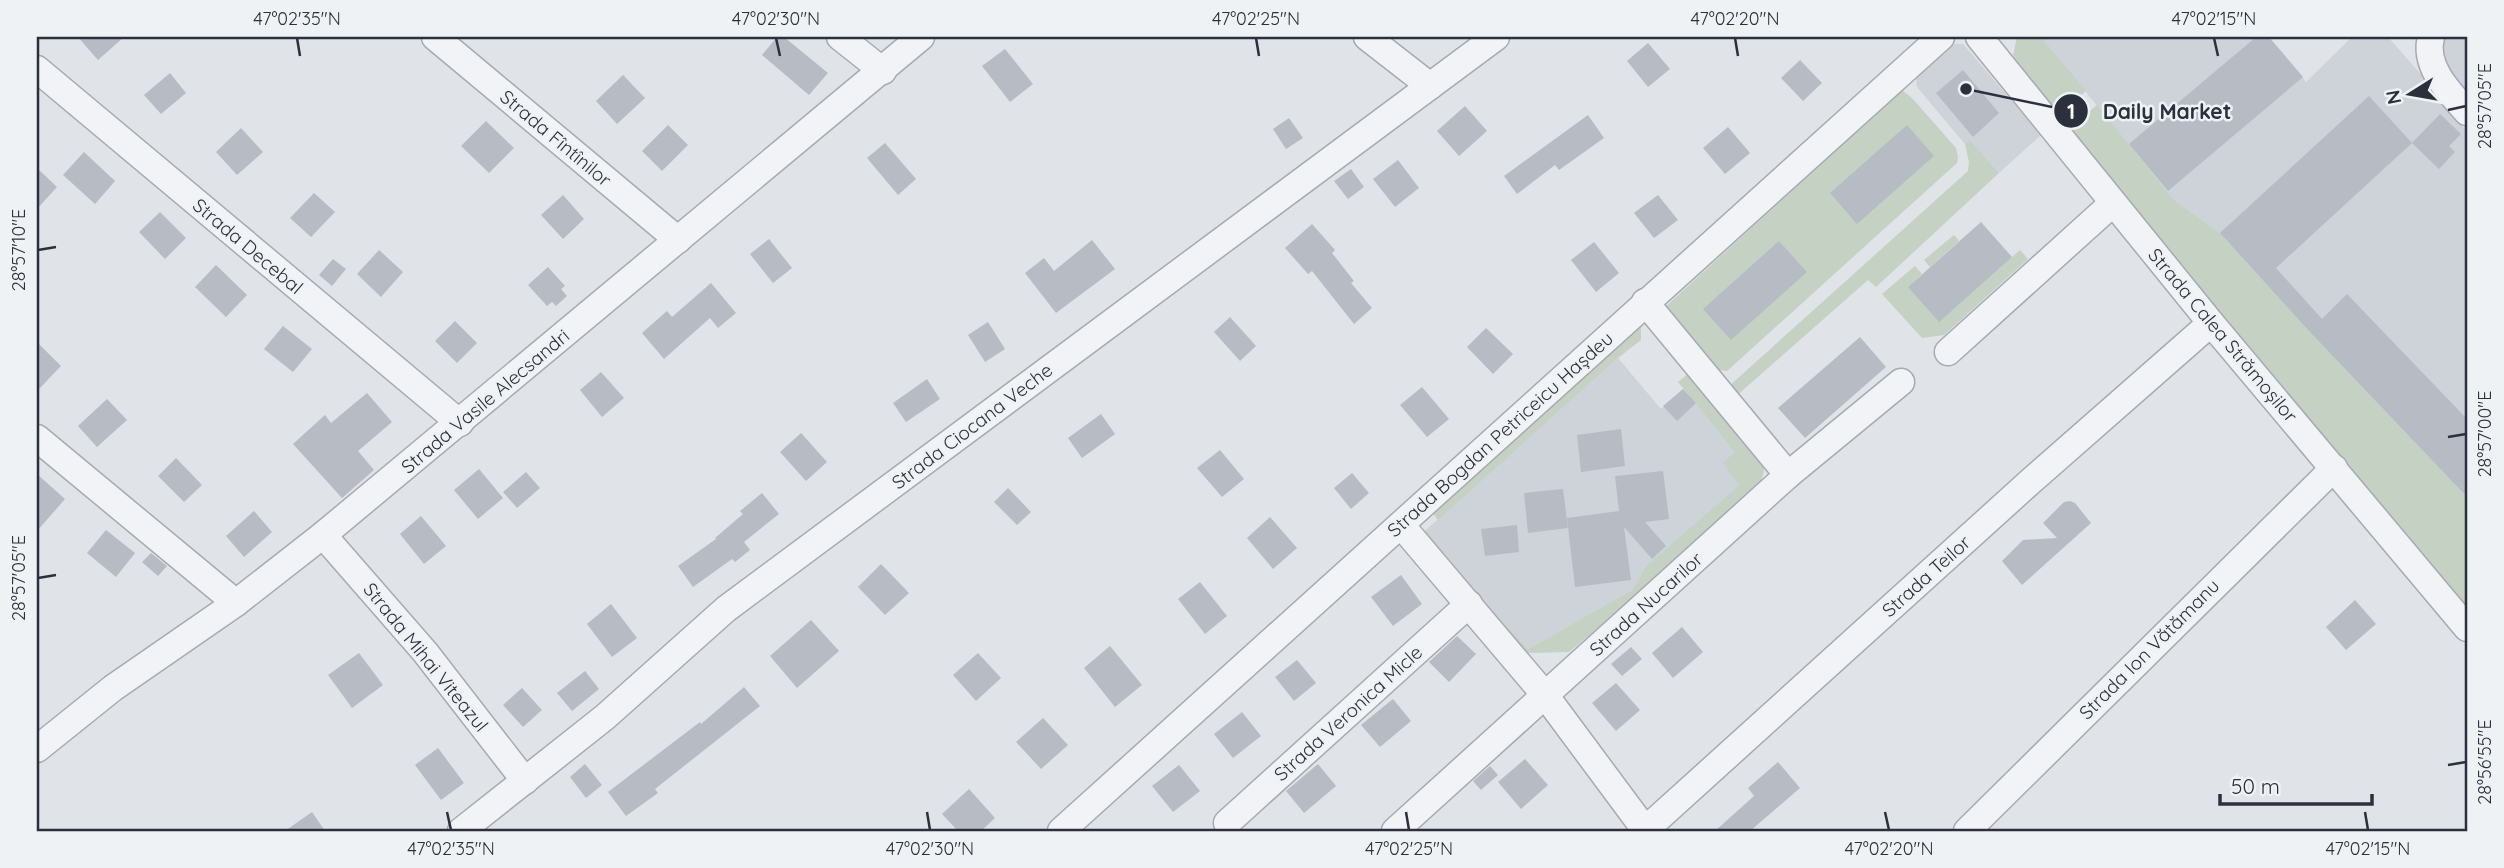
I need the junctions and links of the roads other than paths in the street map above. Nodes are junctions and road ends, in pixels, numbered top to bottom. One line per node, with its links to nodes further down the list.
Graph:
1 (435, 37): 14 (street, Strada Fîntînilor)
2 (840, 37): 10 (street)
3 (921, 37): 10 (street, Strada Vasile Alecsandri)
4 (1367, 37): 11 (street)
5 (1496, 37): 11 (street, Strada Ciocana Veche)
6 (1941, 37): 15 (street, Strada Bogdan Petriceicu Hașdeu)
7 (2431, 37): 12 (street)
8 (1982, 38): 13 (street, Strada Calea Strămoșilor)
9 (37, 69): 19 (street, Strada Decebal)
10 (883, 71): 14 (street, Strada Vasile Alecsandri)
11 (1430, 86): 30 (street, Strada Ciocana Veche)
12 (2467, 112)
13 (2113, 203): 16 (street, Strada Calea Strămoșilor); 17 (street)
14 (678, 240): 19 (street, Strada Vasile Alecsandri)
15 (1645, 302): 22 (street); 23 (street, Strada Bogdan Petriceicu Hașdeu)
16 (2211, 323): 21 (street, Strada Calea Strămoșilor); 35 (street, Strada Teilor)
17 (1948, 352)
18 (1901, 382): 22 (street, Strada Nucarilor)
19 (460, 423): 24 (street, Strada Vasile Alecsandri)
20 (37, 438): 25 (street)
21 (2334, 468): 27 (street, Strada Calea Strămoșilor); 36 (street, Strada Ion Vătămanu)
22 (1788, 475): 28 (street, Strada Nucarilor)
23 (1401, 525): 26 (street); 33 (street, Strada Bogdan Petriceicu Hașdeu)
24 (323, 536): 25 (street, Strada Vasile Alecsandri); 30 (street, Strada Mihai Viteazul)
25 (236, 603): 29 (street, Strada Vasile Alecsandri)
26 (1469, 604): 28 (street); 31 (street, Strada Veronica Micle)
27 (2467, 628)
28 (1545, 695): 34 (street, Strada Nucarilor); 35 (street)
29 (37, 749)
30 (525, 781): 32 (street, Strada Ciocana Veche)
31 (1227, 823)
32 (461, 831)
33 (1061, 831)
34 (1395, 831)
35 (1645, 831)
36 (1967, 831)

